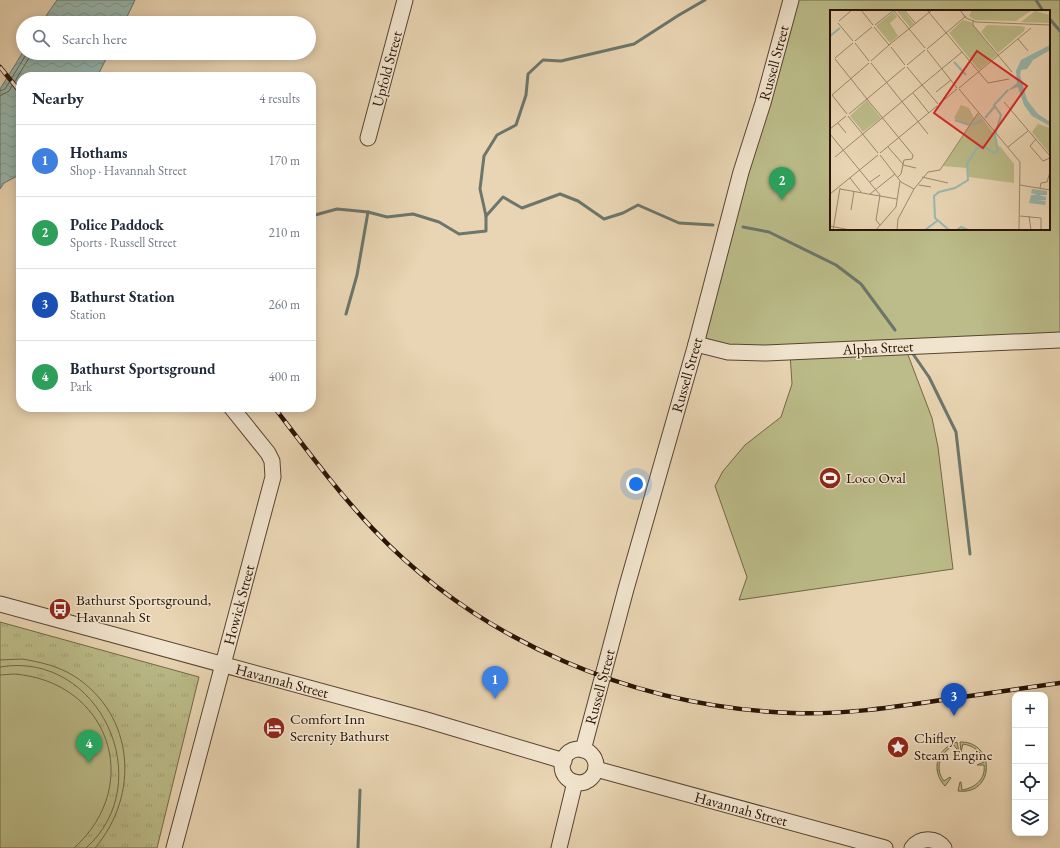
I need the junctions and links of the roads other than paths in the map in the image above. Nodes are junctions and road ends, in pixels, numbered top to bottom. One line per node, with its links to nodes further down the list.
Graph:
1 (405, 0): 3 (street, Upfold Street)
2 (791, 0): 5 (street, Russell Street)
3 (368, 138)
4 (1060, 340): 5 (street, Alpha Street)
5 (696, 344): 9 (street, Russell Street)
6 (235, 412): 8 (street, Howick Street)
7 (0, 604): 8 (street, Havannah Street)
8 (223, 666): 10 (street, Havannah Street); 13 (street, Howick Street)
9 (583, 750): 10 (street); 11 (street)
10 (564, 760): 12 (street)
11 (596, 769): 12 (street); 15 (street, Havannah Street)
12 (576, 782): 14 (street)
13 (174, 848)
14 (559, 848)
15 (885, 848)
16 (912, 848): 17 (street)
17 (944, 848)

